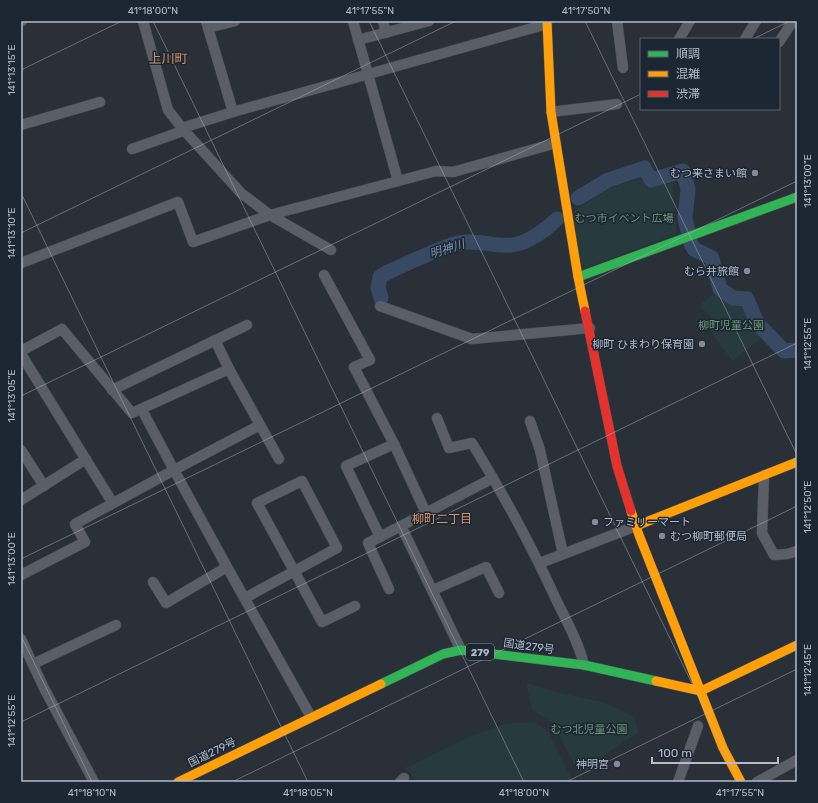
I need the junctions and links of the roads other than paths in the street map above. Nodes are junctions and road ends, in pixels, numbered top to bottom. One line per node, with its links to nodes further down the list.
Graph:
1 (143, 21): 24 (street)
2 (235, 21): 11 (street)
3 (353, 21): 15 (street)
4 (383, 21): 12 (street)
5 (617, 21): 17 (street)
6 (690, 21): 13 (street)
7 (756, 21): 14 (street)
8 (794, 21): 16 (street)
9 (425, 22): 12 (street)
10 (547, 23): 18 (street); 22 (main road)
11 (207, 25): 21 (street)
12 (386, 33): 15 (street)
13 (680, 38)
14 (746, 38)
15 (358, 40): 18 (street)
16 (780, 41)
17 (623, 68)
18 (368, 75): 21 (street); 27 (street)
19 (100, 102): 23 (street)
20 (617, 104): 22 (street)
21 (233, 112): 24 (street)
22 (551, 112): 25 (main road)
23 (21, 125)
24 (183, 130): 26 (street); 29 (street)
25 (556, 143): 27 (street); 33 (main road)
26 (132, 149)
27 (398, 181): 29 (street)
28 (797, 197): 33 (main road)
29 (270, 215): 30 (street); 31 (street)
30 (331, 250)
31 (21, 263)
32 (324, 275): 46 (street)
33 (578, 277): 36 (main road)
34 (380, 306): 36 (street)
35 (247, 325): 37 (street)
36 (590, 328): 59 (main road)
37 (215, 340): 40 (street); 41 (street)
38 (21, 351): 41 (street)
39 (21, 354): 48 (street)
40 (229, 368): 42 (street); 45 (street)
41 (112, 390): 42 (street)
42 (142, 410): 51 (street)
43 (437, 418): 53 (street)
44 (530, 421): 62 (street)
45 (260, 425): 49 (street); 51 (street)
46 (394, 444): 57 (street); 60 (street)
47 (21, 450): 54 (street)
48 (86, 459): 54 (street); 56 (street)
49 (279, 459)
50 (797, 462): 52 (main road)
51 (174, 470): 56 (street); 64 (street)
52 (764, 475): 59 (main road); 61 (street)
53 (493, 478): 57 (street); 63 (street)
54 (44, 486): 55 (street)
55 (21, 500)
56 (112, 502): 66 (street)
57 (426, 513): 58 (street)
58 (401, 526): 60 (street); 69 (street)
59 (636, 526): 62 (street); 79 (main road)
60 (380, 537): 68 (street)
61 (797, 550)
62 (563, 554): 63 (street)
63 (540, 563): 78 (street)
64 (227, 567): 67 (street); 71 (street)
65 (296, 571): 65 (street); 71 (street); 72 (street)
66 (21, 575)
67 (153, 582)
68 (389, 589)
69 (433, 590): 70 (street); 76 (street)
70 (498, 593)
71 (245, 598): 80 (street)
72 (355, 606)
73 (116, 625): 77 (street)
74 (21, 639): 77 (street)
75 (797, 645): 79 (main road)
76 (461, 650): 78 (main road, 国道279号 / 279); 80 (main road, 国道279号 / 279)
77 (32, 664): 83 (street)
78 (584, 665): 79 (main road, 国道279号 / 279)
79 (701, 691): 86 (main road)
80 (311, 717): 84 (main road, 国道279号 / 279)
81 (698, 726): 85 (street)
82 (797, 760): 87 (street)
83 (94, 782)
84 (178, 782)
85 (678, 782)
86 (741, 782)
87 (757, 782)

